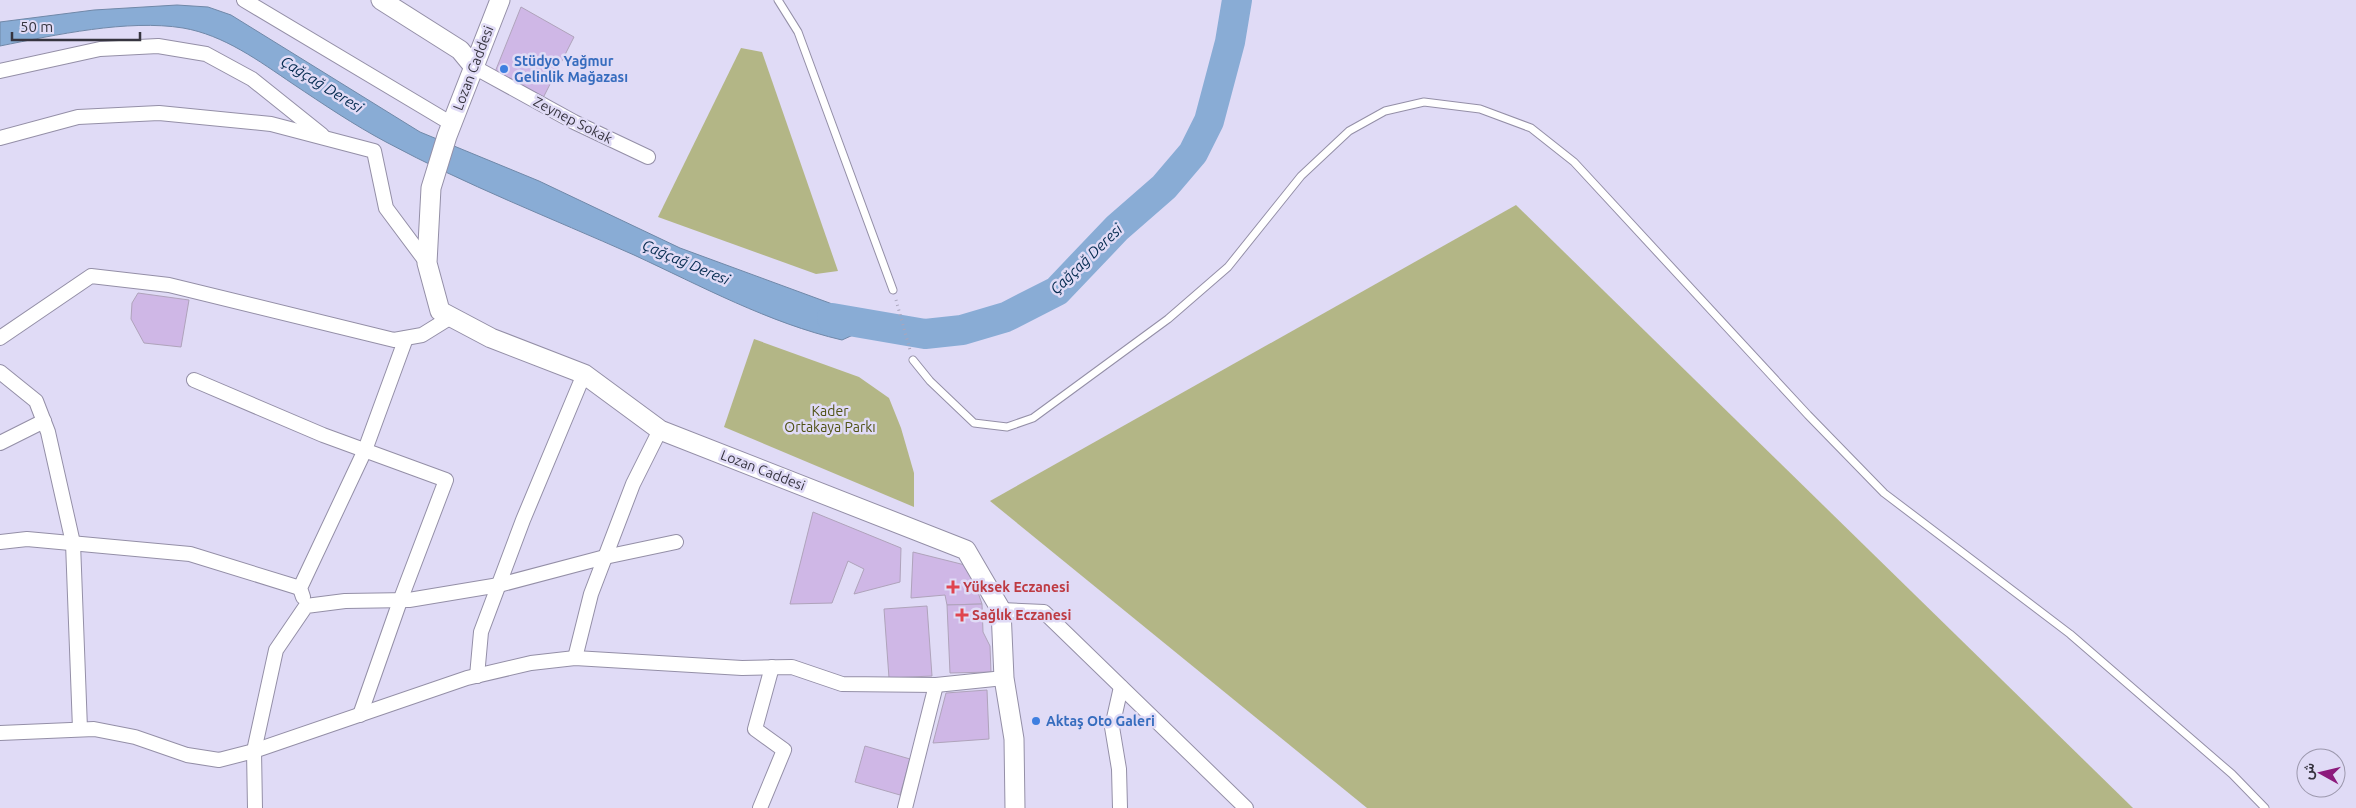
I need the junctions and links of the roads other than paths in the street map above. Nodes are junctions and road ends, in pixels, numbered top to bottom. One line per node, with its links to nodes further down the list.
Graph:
1 (244, 0): 7 (street)
2 (381, 0): 5 (main road)
3 (500, 0): 5 (main road, Lozan Caddesi)
4 (778, 0): 12 (lane)
5 (474, 67): 7 (main road, Lozan Caddesi); 10 (street, Zeynep Sokak)
6 (0, 71): 9 (street)
7 (449, 130): 11 (main road, Lozan Caddesi)
8 (0, 138): 9 (street)
9 (326, 138): 11 (street)
10 (648, 157)
11 (427, 263): 13 (main road, Lozan Caddesi)
12 (894, 290)
13 (451, 317): 15 (street); 18 (main road, Lozan Caddesi)
14 (0, 338): 15 (street)
15 (406, 338): 23 (street)
16 (913, 360): 49 (lane)
17 (0, 372): 20 (street)
18 (584, 374): 21 (main road, Lozan Caddesi); 28 (street)
19 (194, 380): 23 (street)
20 (44, 421): 22 (street); 26 (street)
21 (660, 430): 27 (street); 32 (main road, Lozan Caddesi)
22 (0, 443)
23 (365, 450): 29 (street); 30 (street)
24 (0, 542): 26 (street)
25 (676, 542): 27 (street)
26 (73, 543): 29 (street); 40 (street)
27 (605, 557): 28 (street); 33 (street)
28 (498, 585): 30 (street); 35 (street)
29 (300, 588): 31 (street)
30 (400, 600): 31 (street); 39 (street)
31 (306, 606): 42 (street)
32 (1001, 610): 36 (main road, Lozan Caddesi); 38 (street)
33 (575, 658): 34 (street); 35 (street)
34 (772, 667): 37 (street); 44 (street)
35 (478, 676): 39 (street)
36 (1004, 678): 37 (street); 46 (main road, Lozan Caddesi)
37 (936, 685): 45 (street)
38 (1121, 687): 47 (street); 48 (street)
39 (360, 715): 42 (street)
40 (80, 729): 41 (street); 42 (street)
41 (0, 733)
42 (254, 751): 43 (street)
43 (256, 808)
44 (760, 808)
45 (905, 808)
46 (1015, 808)
47 (1120, 808)
48 (1246, 808)
49 (2265, 808)

